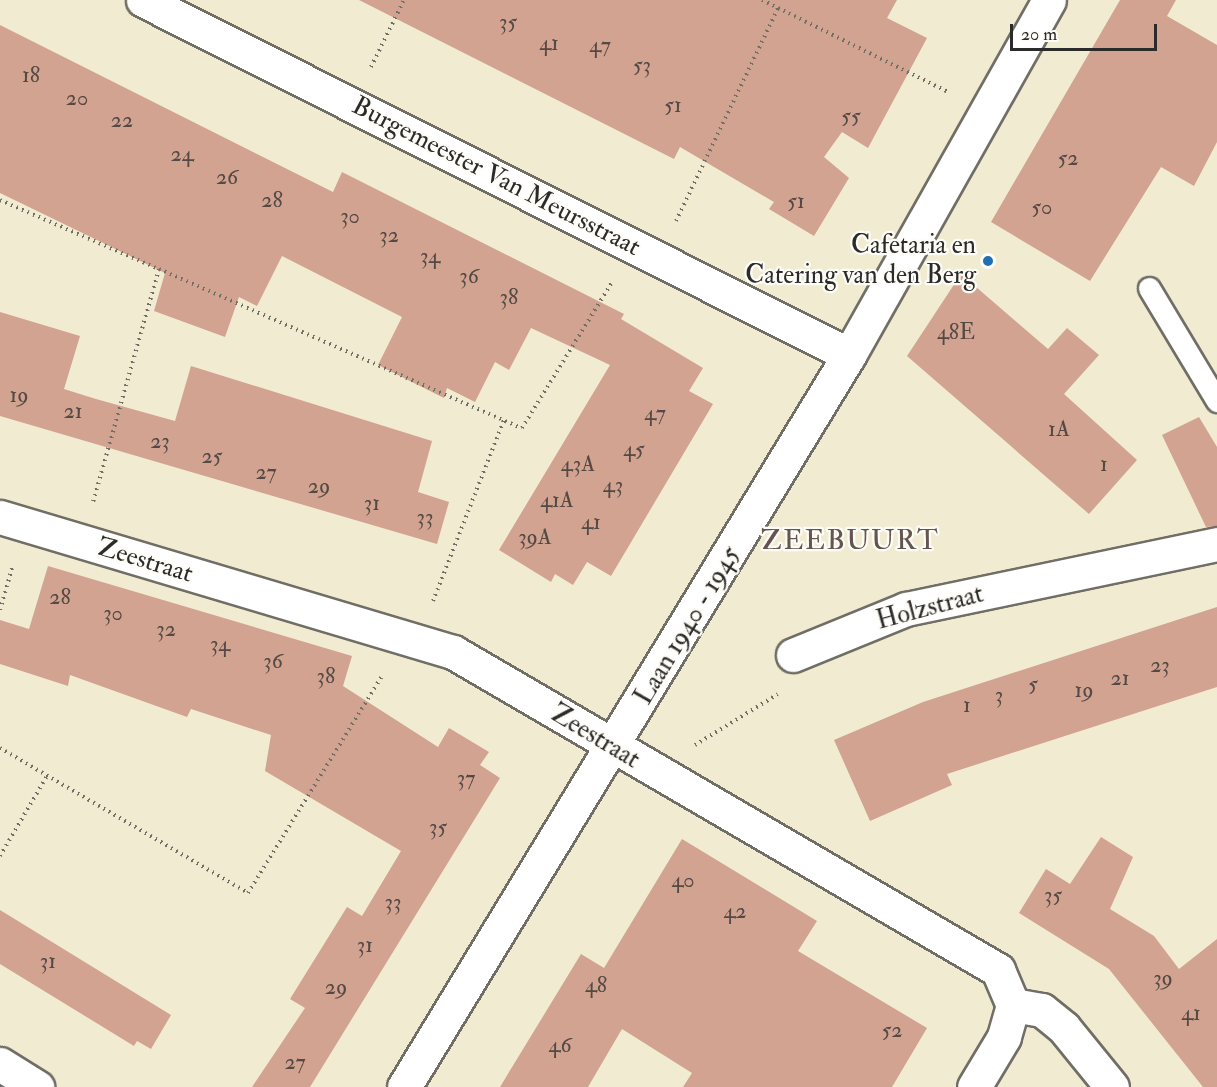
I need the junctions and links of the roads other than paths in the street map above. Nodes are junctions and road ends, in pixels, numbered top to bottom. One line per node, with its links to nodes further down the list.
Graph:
1 (143, 0): 4 (street, Burgemeester Van Meursstraat)
2 (1048, 0): 4 (street, Laan 1940 - 1945)
3 (1149, 288): 5 (lane)
4 (849, 355): 9 (street, Laan 1940 - 1945)
5 (1217, 401)
6 (0, 517): 9 (street, Zeestraat)
7 (1217, 544): 8 (street, Holzstraat)
8 (793, 655)
9 (615, 748): 10 (street, Zeestraat); 13 (street, Laan 1940 - 1945)
10 (1013, 1005): 14 (street); 15 (street)
11 (0, 1064): 12 (street)
12 (38, 1087)
13 (404, 1087)
14 (974, 1087)
15 (1112, 1087)

